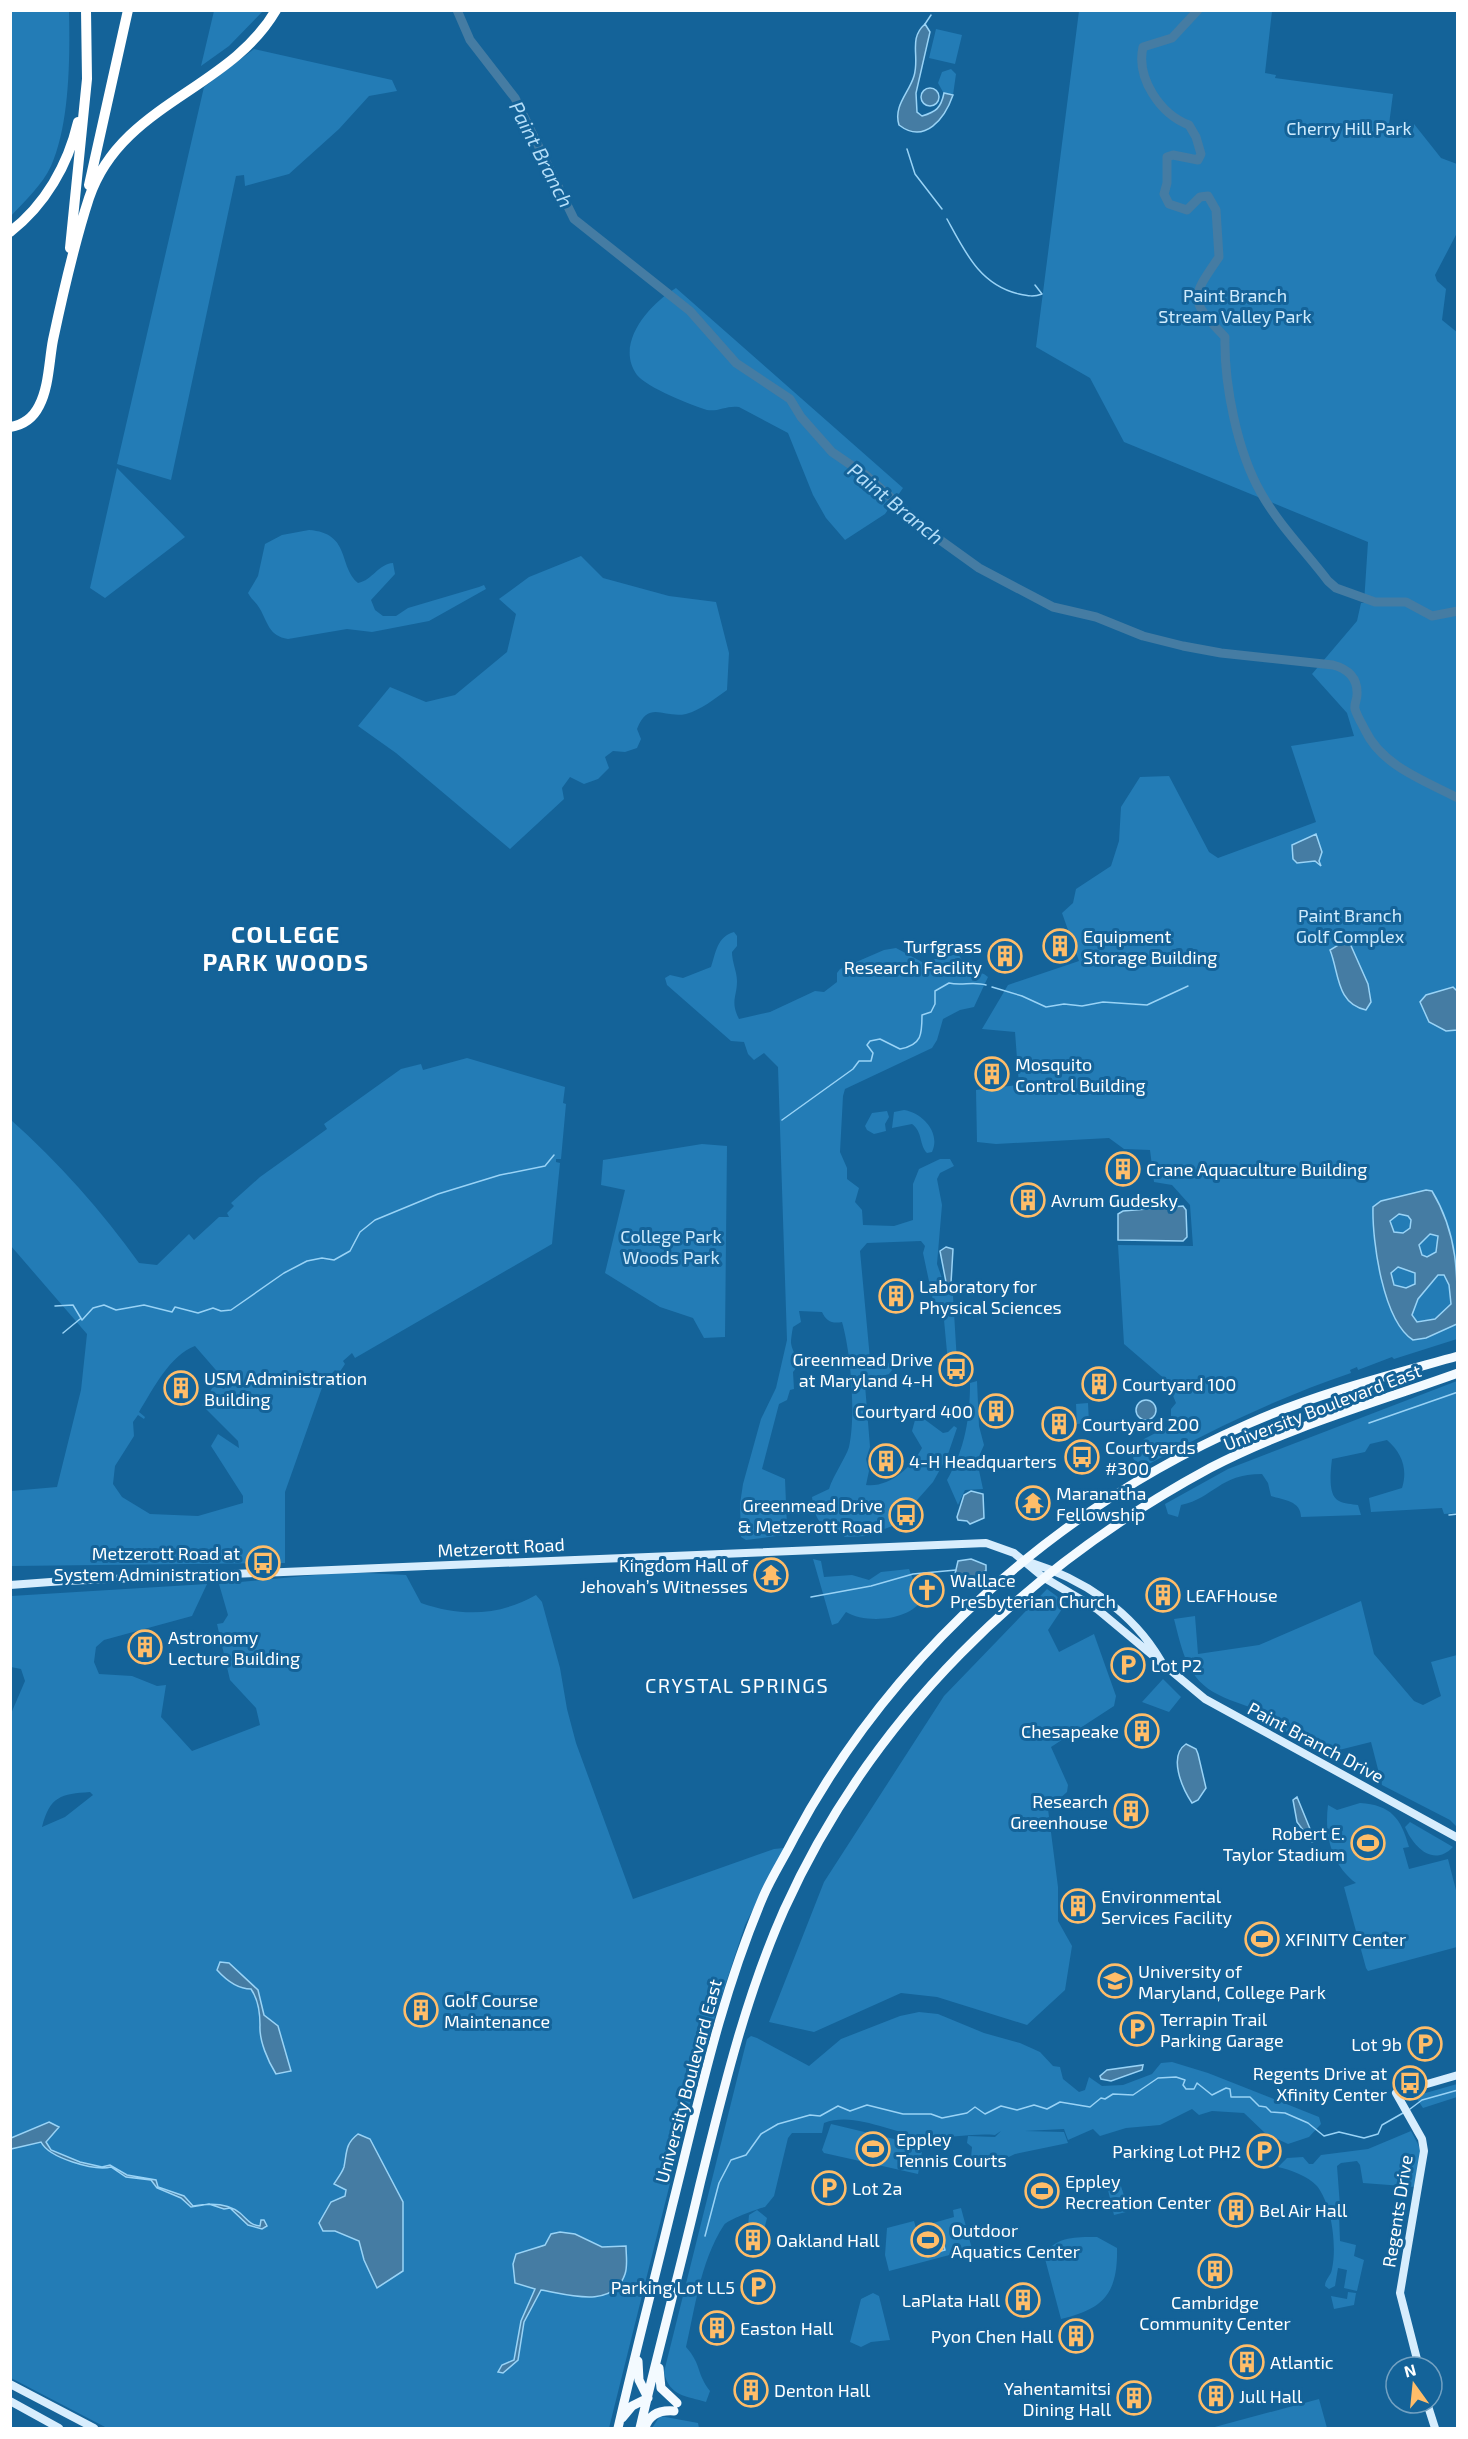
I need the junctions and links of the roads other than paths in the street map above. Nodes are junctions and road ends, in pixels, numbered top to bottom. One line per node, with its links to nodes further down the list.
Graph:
1 (85, 10): 5 (highway); 6 (highway)
2 (128, 10): 4 (highway)
3 (276, 10): 4 (highway)
4 (80, 230): 6 (highway)
5 (10, 232)
6 (55, 328): 7 (highway)
7 (10, 426)
8 (1458, 1356): 11 (main road, University Boulevard East)
9 (1458, 1373): 13 (main road, University Boulevard East)
10 (1131, 1470): 11 (main road)
11 (1129, 1485): 12 (main road, University Boulevard East)
12 (1025, 1561): 13 (street, Paint Branch Drive); 14 (street, Paint Branch Drive); 15 (street, Metzerott Road); 19 (main road, University Boulevard East)
13 (1052, 1569): 14 (main road, University Boulevard East); 16 (street, Paint Branch Drive)
14 (1043, 1577): 16 (street, Paint Branch Drive); 20 (main road, University Boulevard East)
15 (10, 1585)
16 (1164, 1667): 17 (street, Paint Branch Drive)
17 (1458, 1838)
18 (1458, 2075): 21 (street, Regents Drive)
19 (639, 2338): 23 (main road); 27 (main road, University Boulevard East)
20 (660, 2349): 23 (main road, University Boulevard East); 29 (main road)
21 (1416, 2355)
22 (10, 2384): 26 (street)
23 (648, 2398): 27 (main road); 28 (main road, University Boulevard East)
24 (10, 2401): 25 (street)
25 (59, 2428)
26 (94, 2428)
27 (618, 2428)
28 (640, 2428)
29 (645, 2428)

